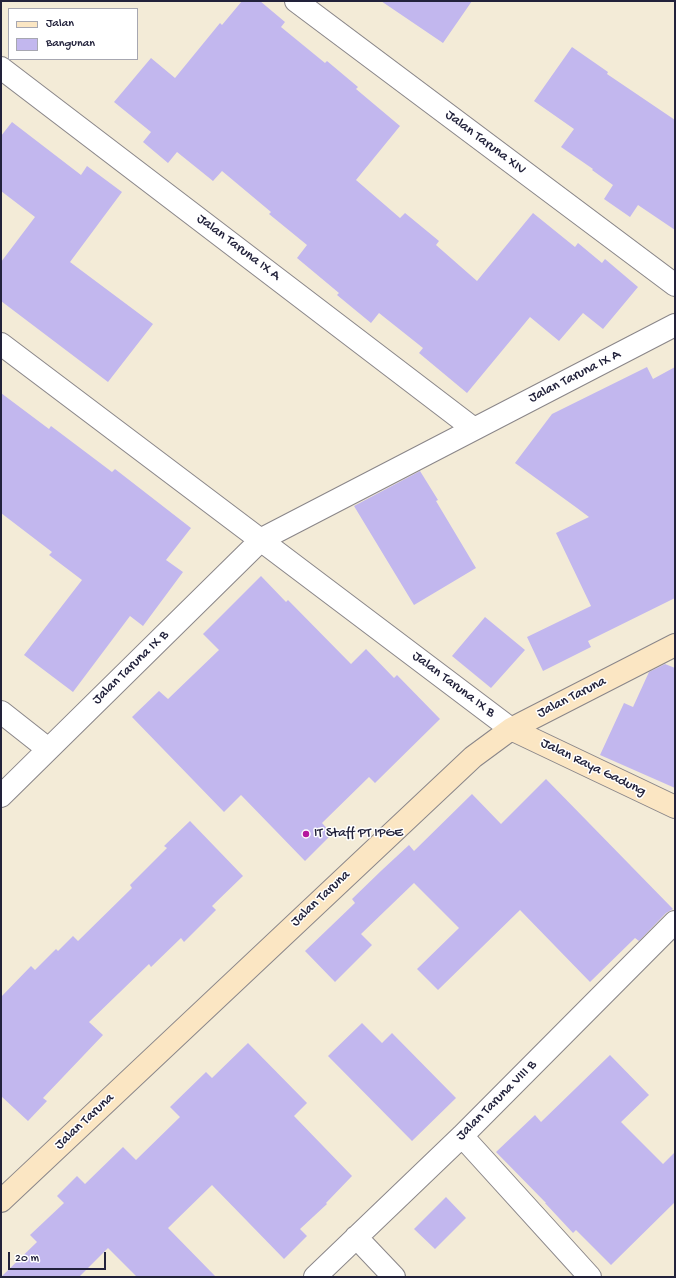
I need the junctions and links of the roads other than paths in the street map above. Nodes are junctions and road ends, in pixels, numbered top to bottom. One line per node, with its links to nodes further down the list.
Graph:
1 (296, 1): 3 (street, Jalan Taruna XIV)
2 (1, 68): 6 (street, Jalan Taruna IX A)
3 (675, 285)
4 (675, 325): 6 (street, Jalan Taruna IX A)
5 (1, 344): 7 (street, Jalan Taruna IX B)
6 (474, 429): 7 (street, Jalan Taruna IX A)
7 (262, 539): 10 (street, Jalan Taruna IX B); 11 (street, Jalan Taruna IX B)
8 (675, 645): 10 (street, Jalan Taruna)
9 (1, 712): 11 (street)
10 (511, 729): 13 (street, Jalan Raya Gadung); 16 (street, Jalan Taruna)
11 (48, 749): 12 (street, Jalan Taruna IX B)
12 (1, 796)
13 (675, 807)
14 (675, 922): 15 (street, Jalan Taruna VIII B)
15 (462, 1136): 17 (street, Jalan Taruna VIII B); 20 (street)
16 (1, 1201)
17 (356, 1237): 18 (street, Jalan Taruna VIII B); 19 (street)
18 (314, 1277)
19 (394, 1277)
20 (590, 1277)

